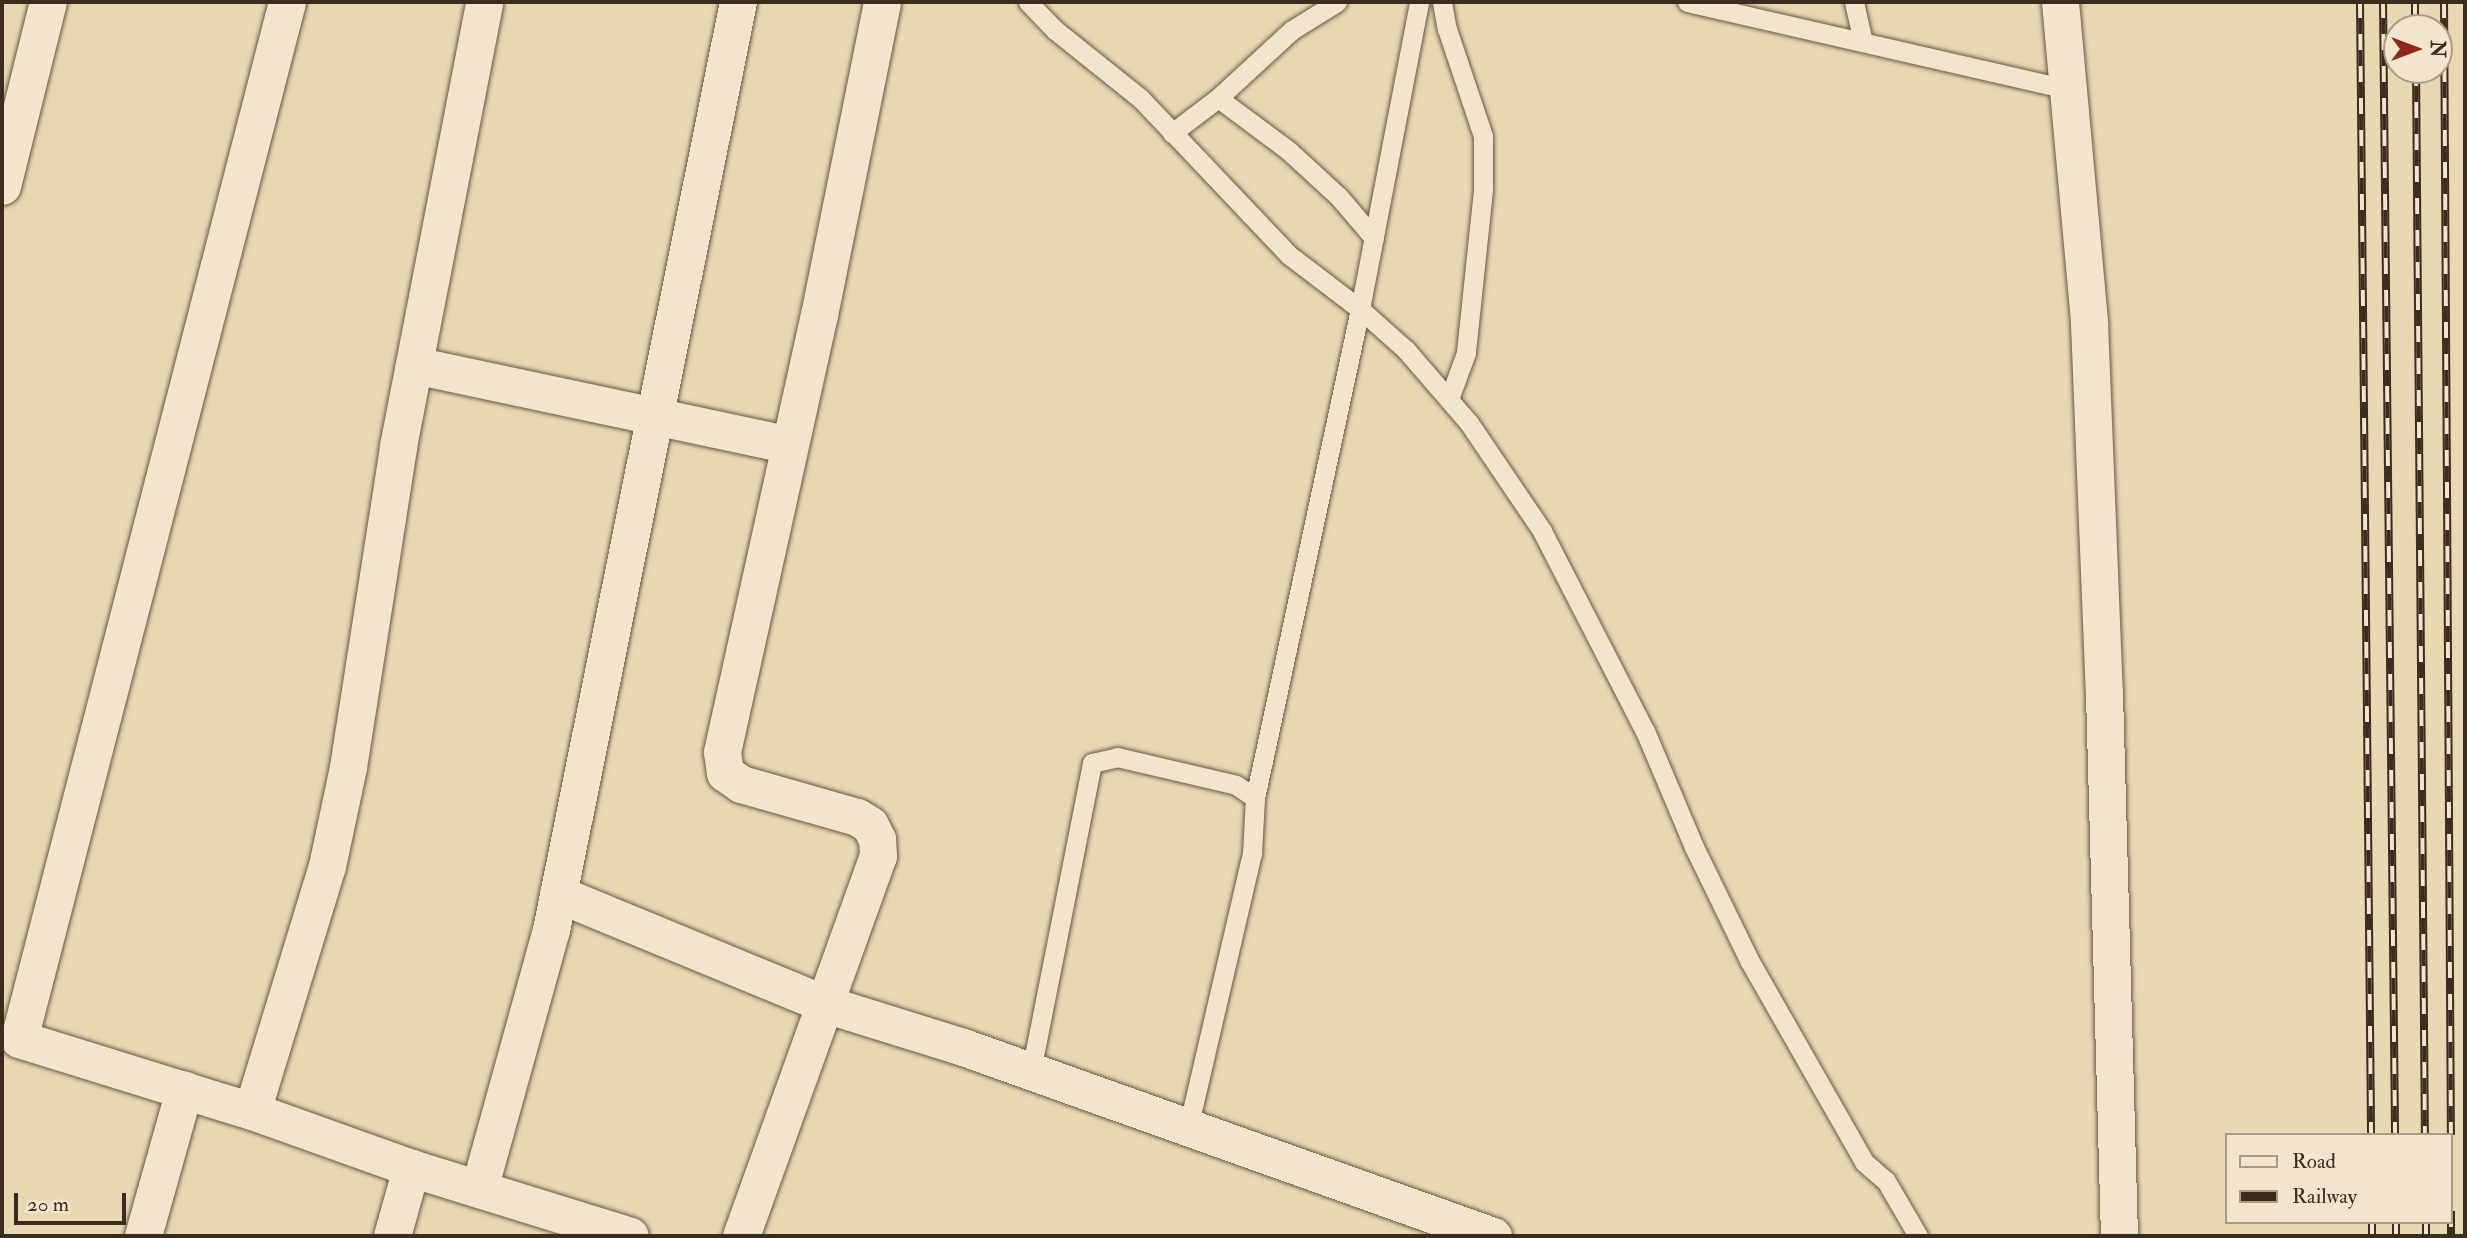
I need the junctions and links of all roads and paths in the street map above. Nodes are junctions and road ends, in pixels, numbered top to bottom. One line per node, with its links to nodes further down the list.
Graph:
1 (48, 2): 19 (street)
2 (287, 2): 29 (street)
3 (484, 2): 22 (street)
4 (738, 2): 24 (street)
5 (882, 2): 25 (street)
6 (1028, 2): 18 (lane)
7 (1337, 2): 17 (lane)
8 (1419, 2): 20 (lane)
9 (1442, 2): 23 (lane)
10 (1687, 2): 14 (lane)
11 (1770, 2): 14 (lane)
12 (1854, 2): 15 (lane)
13 (2060, 2): 16 (street)
14 (1775, 22): 15 (lane)
15 (1863, 42): 16 (lane)
16 (2068, 89): 42 (street)
17 (1218, 98): 18 (lane); 20 (lane)
18 (1172, 132): 21 (lane)
19 (2, 186)
20 (1374, 238): 21 (lane)
21 (1360, 309): 23 (lane); 26 (lane)
22 (414, 365): 24 (street); 32 (street)
23 (1450, 399): 41 (lane)
24 (655, 414): 25 (street); 27 (street)
25 (790, 445): 28 (street)
26 (1255, 798): 30 (lane); 33 (lane)
27 (558, 894): 28 (street); 35 (street)
28 (825, 1003): 30 (street); 39 (street)
29 (10, 1036): 31 (street)
30 (1031, 1071): 33 (street)
31 (184, 1090): 32 (street); 36 (street)
32 (252, 1111): 34 (street)
33 (1188, 1128): 40 (street)
34 (411, 1168): 35 (street); 37 (street)
35 (479, 1189): 38 (street)
36 (143, 1236)
37 (392, 1236)
38 (626, 1236)
39 (741, 1236)
40 (1493, 1236)
41 (1918, 1236)
42 (2119, 1236)

